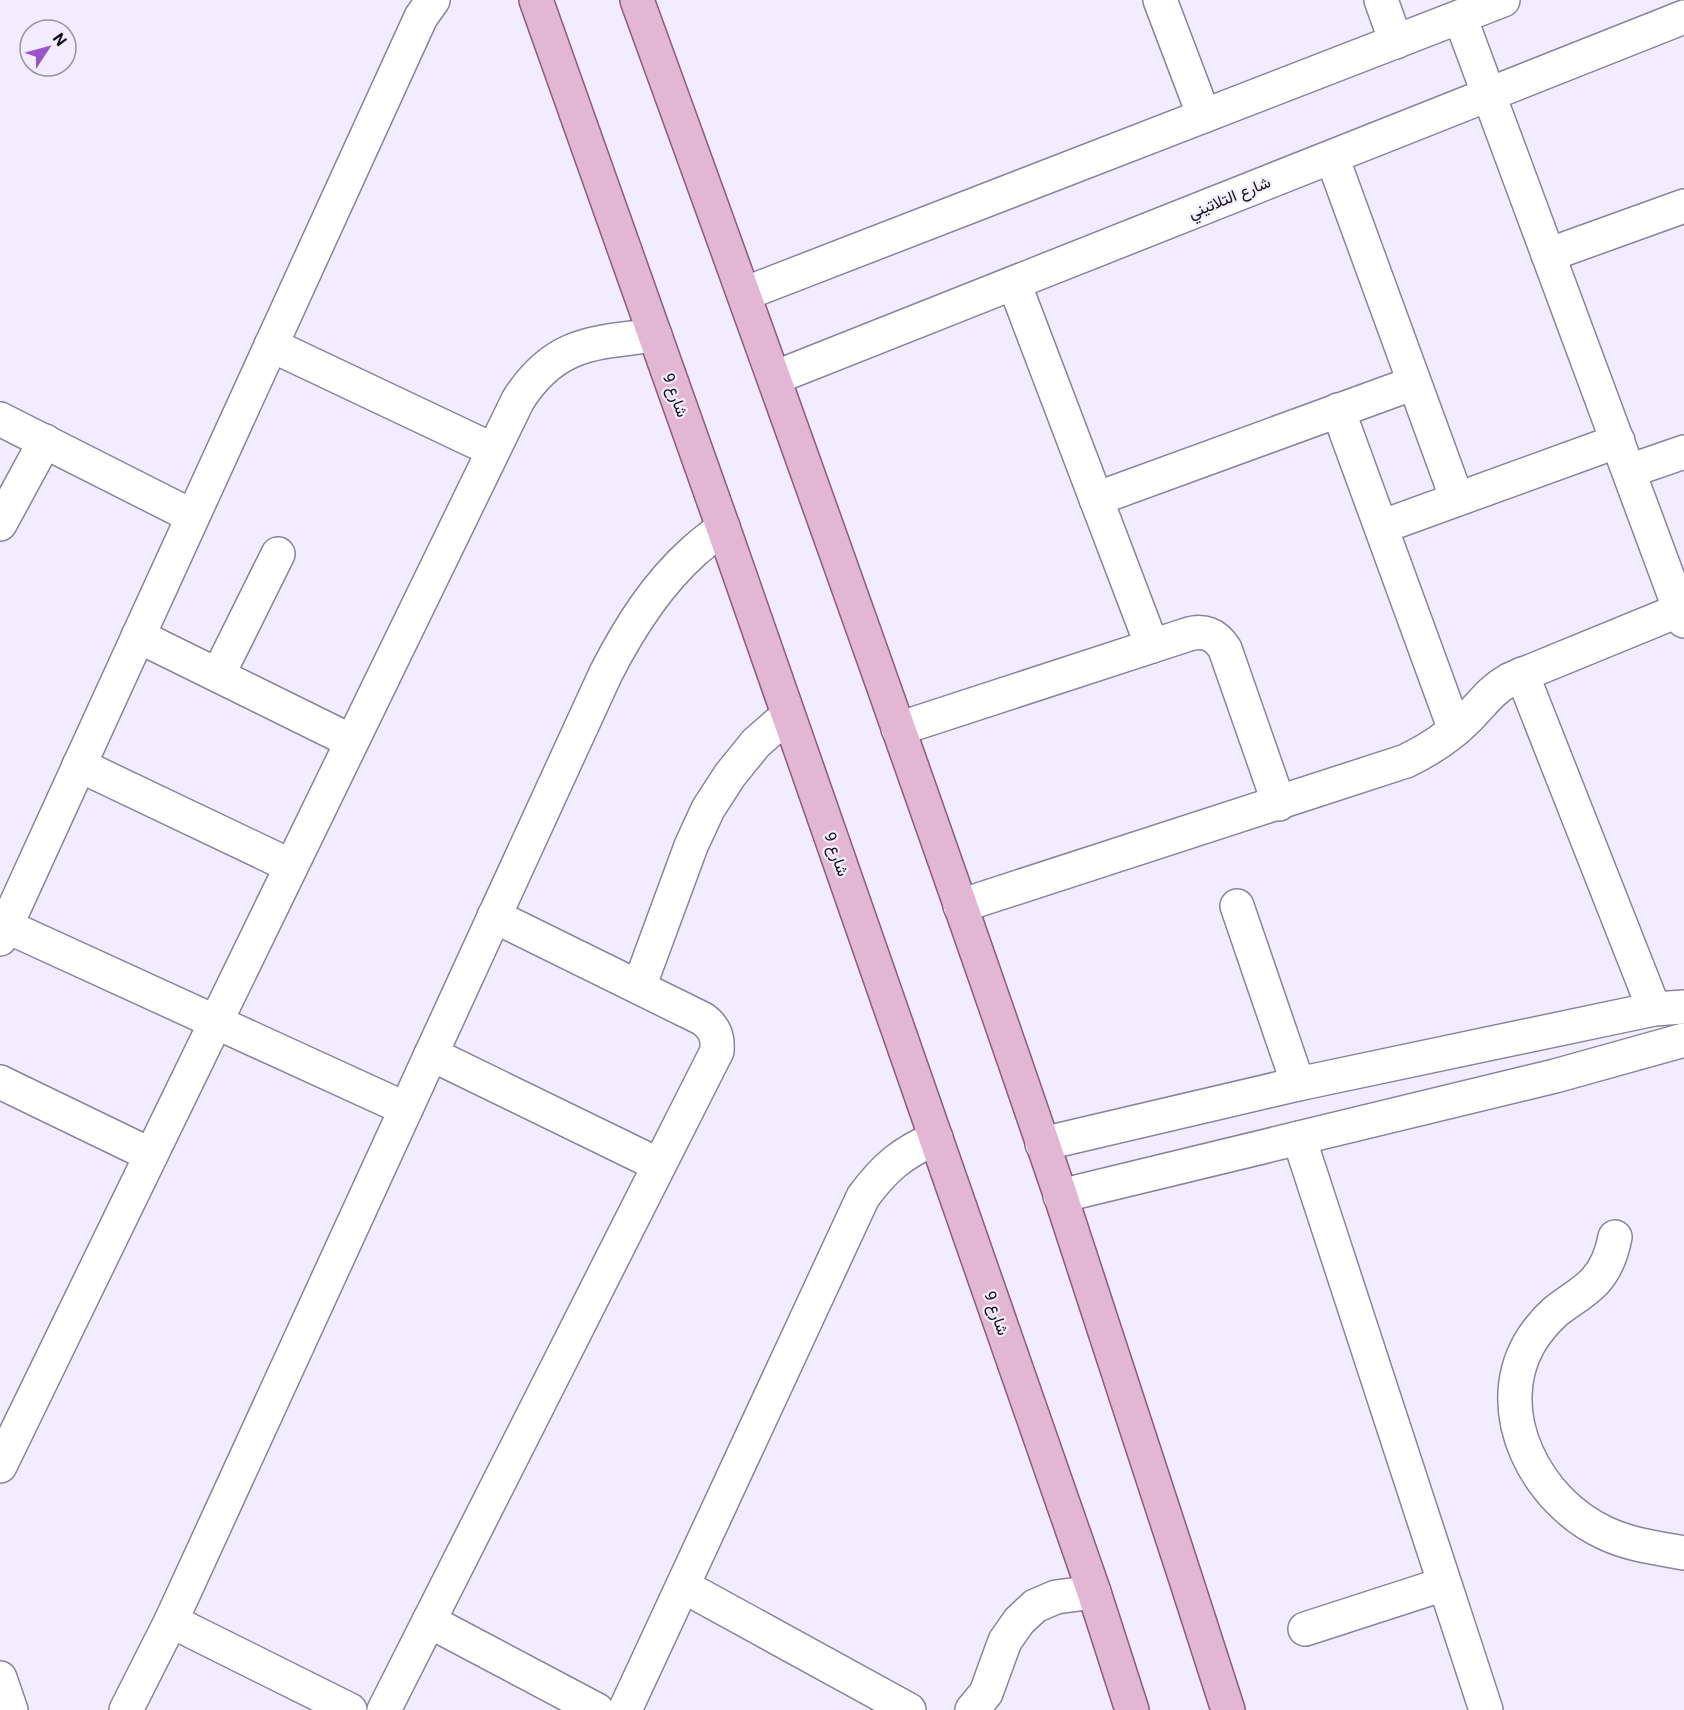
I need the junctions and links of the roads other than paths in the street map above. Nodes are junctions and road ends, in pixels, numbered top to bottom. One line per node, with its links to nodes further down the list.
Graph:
1 (433, 0): 18 (street)
2 (536, 0): 17 (main road, شارع 9)
3 (637, 0): 16 (main road)
4 (1160, 0): 11 (street)
5 (1381, 0): 9 (street)
6 (1503, 0): 7 (street)
7 (1460, 17): 9 (street); 10 (street)
8 (1684, 17): 10 (street, شارع التلاتيني)
9 (1396, 42): 11 (street)
10 (1489, 94): 12 (street, شارع التلاتيني); 14 (street)
11 (1204, 116): 16 (street)
12 (1332, 157): 15 (street, شارع التلاتيني); 20 (street)
13 (1684, 206): 14 (street)
14 (1548, 255): 24 (street)
15 (1014, 283): 19 (street, شارع التلاتيني); 28 (street)
16 (744, 294): 19 (main road)
17 (655, 335): 25 (street); 32 (main road, شارع 9)
18 (271, 345): 25 (street); 30 (street)
19 (774, 378): 41 (main road)
20 (1414, 382): 21 (street); 29 (street)
21 (1338, 410): 28 (street); 33 (street)
22 (0, 418): 23 (street)
23 (45, 441): 30 (street); 31 (street)
24 (1618, 441): 27 (street); 29 (street)
25 (493, 450): 43 (street)
26 (1684, 452): 27 (street)
27 (1629, 471): 35 (street)
28 (1096, 499): 37 (street)
29 (1457, 499): 33 (street)
30 (192, 516): 36 (street)
31 (0, 524)
32 (723, 527): 40 (main road, شارع 9); 49 (street)
33 (1381, 527): 42 (street)
34 (278, 554): 39 (street)
35 (1682, 616): 38 (street)
36 (138, 636): 39 (street); 44 (street)
37 (1152, 646): 41 (street); 45 (street)
38 (1522, 674): 42 (street); 52 (street)
39 (218, 675): 43 (street)
40 (788, 715): 51 (street); 59 (main road, شارع 9)
41 (898, 729): 47 (main road)
42 (1455, 730): 45 (street)
43 (351, 741): 46 (street)
44 (79, 765): 46 (street); 50 (street)
45 (1279, 804): 47 (street)
46 (291, 866): 53 (street)
47 (960, 906): 61 (main road)
48 (1237, 906): 57 (street)
49 (494, 916): 51 (street); 55 (street)
50 (3, 932): 53 (street)
51 (639, 987): 63 (street)
52 (1669, 1008): 57 (street)
53 (216, 1021): 58 (street); 62 (street)
54 (1684, 1040): 60 (street)
55 (431, 1054): 58 (street); 63 (street)
56 (0, 1082): 62 (street)
57 (1298, 1084): 61 (street)
58 (406, 1109): 71 (street)
59 (936, 1138): 69 (street); 70 (main road, شارع 9)
60 (1299, 1138): 64 (street); 68 (street)
61 (1042, 1144): 64 (main road)
62 (151, 1155): 66 (street)
63 (659, 1165): 72 (street)
64 (1060, 1196): 84 (main road)
65 (1615, 1236): 67 (street)
66 (0, 1466)
67 (1684, 1553)
68 (1444, 1584): 73 (street); 85 (street)
69 (682, 1586): 80 (street); 81 (street)
70 (1094, 1592): 82 (street); 83 (main road, شارع 9)
71 (171, 1621): 76 (street); 77 (street)
72 (429, 1621): 78 (street); 79 (street)
73 (1305, 1629)
74 (0, 1678): 75 (street)
75 (11, 1710)
76 (126, 1710)
77 (350, 1710)
78 (384, 1710)
79 (597, 1710)
80 (625, 1710)
81 (909, 1710)
82 (972, 1710)
83 (1132, 1710)
84 (1228, 1710)
85 (1486, 1710)

